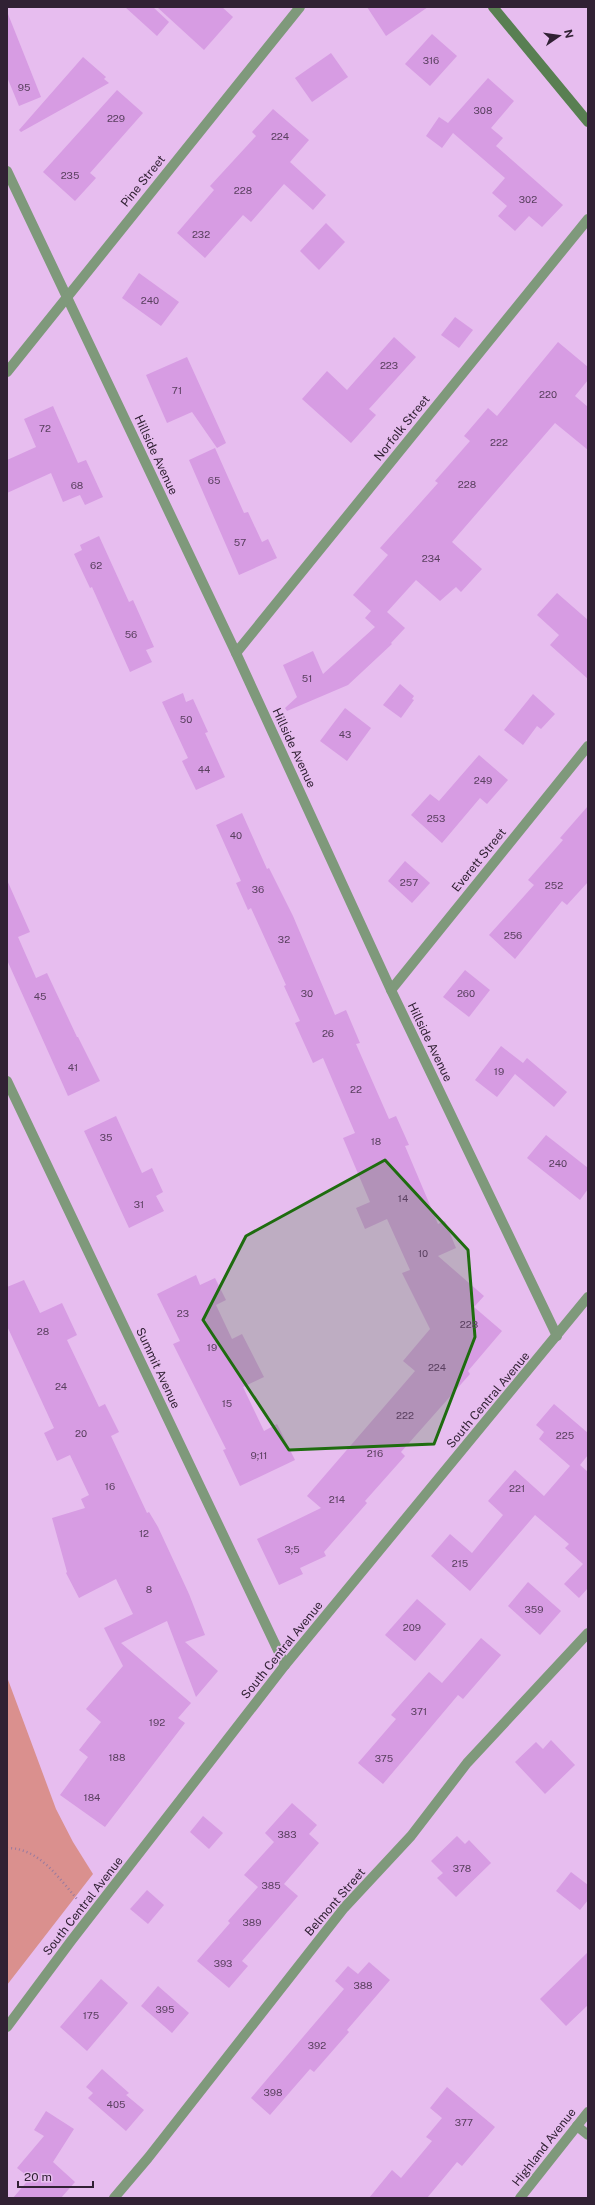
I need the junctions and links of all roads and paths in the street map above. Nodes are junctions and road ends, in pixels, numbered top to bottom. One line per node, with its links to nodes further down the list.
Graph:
1 (300, 7): 6 (street, Pine Street)
2 (493, 7): 3 (main road)
3 (588, 122)
4 (7, 171): 6 (street, Hillside Avenue)
5 (588, 219): 8 (street, Norfolk Street)
6 (67, 297): 7 (street, Pine Street); 8 (street, Hillside Avenue)
7 (7, 372)
8 (236, 653): 10 (street, Hillside Avenue)
9 (588, 746): 10 (street, Everett Street)
10 (390, 990): 13 (street, Hillside Avenue)
11 (7, 1081): 15 (street, Summit Avenue)
12 (588, 1297): 13 (street, South Central Avenue)
13 (558, 1336): 15 (street, South Central Avenue)
14 (588, 1633): 22 (street, Belmont Street)
15 (285, 1665): 18 (street, South Central Avenue)
16 (7, 1848): 17 (path)
17 (77, 1899)
18 (7, 2027)
19 (588, 2112): 20 (street, Highland Avenue)
20 (577, 2126): 21 (street); 23 (street, Highland Avenue)
21 (588, 2135)
22 (114, 2198)
23 (520, 2198)

